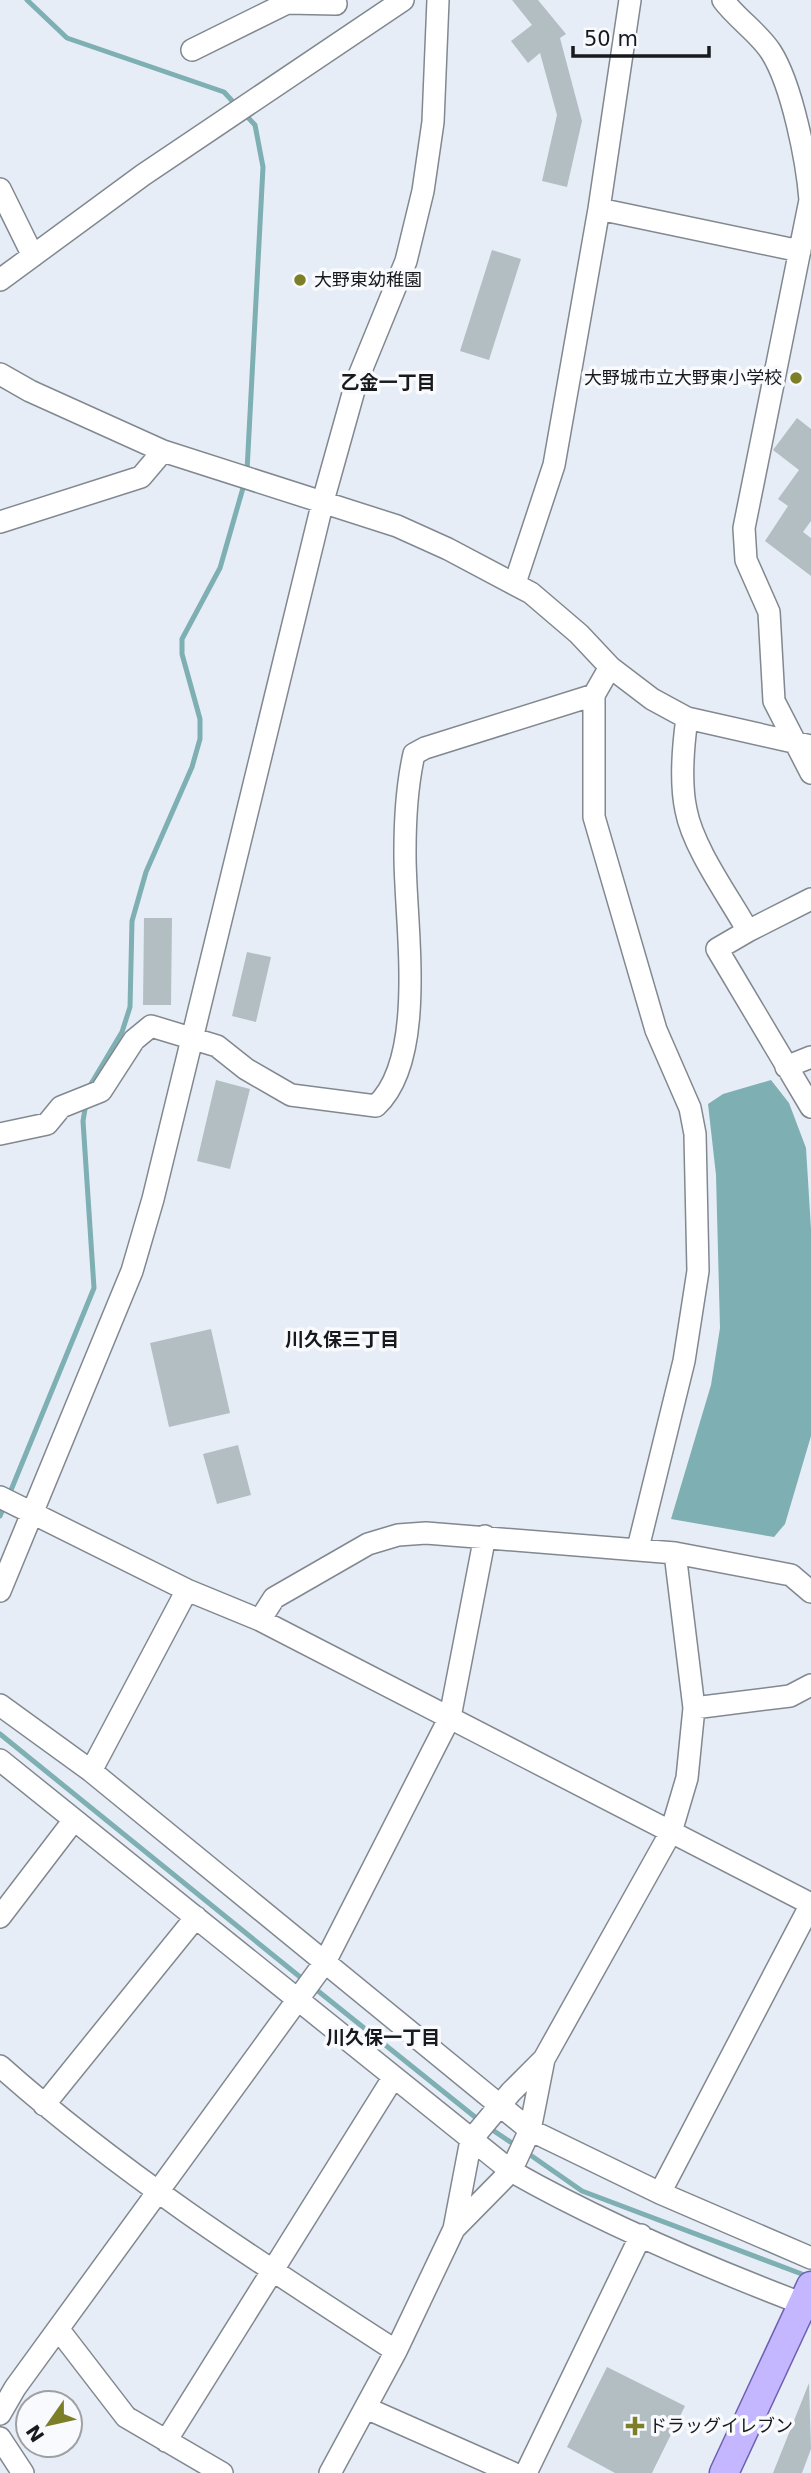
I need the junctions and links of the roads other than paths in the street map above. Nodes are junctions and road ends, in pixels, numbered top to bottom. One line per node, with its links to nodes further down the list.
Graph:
1 (403, 0): 6 (street)
2 (438, 0): 16 (street)
3 (630, 0): 10 (street)
4 (723, 0): 8 (street)
5 (334, 2): 6 (street); 7 (street)
6 (354, 32): 12 (street)
7 (192, 50)
8 (809, 167): 11 (street)
9 (0, 189): 12 (street)
10 (599, 209): 11 (street); 18 (street)
11 (800, 251): 22 (street)
12 (33, 256): 13 (street)
13 (0, 280)
14 (0, 374): 15 (street)
15 (163, 452): 16 (street); 17 (street)
16 (323, 501): 18 (street); 26 (street)
17 (0, 522)
18 (515, 583): 19 (street)
19 (610, 667): 20 (street); 21 (street)
20 (594, 695): 26 (street); 33 (street)
21 (687, 718): 22 (street); 25 (street)
22 (803, 745): 23 (street)
23 (811, 773)
24 (811, 899): 25 (street)
25 (748, 931): 28 (street)
26 (193, 1038): 30 (street); 31 (street)
27 (811, 1057): 28 (street)
28 (786, 1068): 29 (street)
29 (811, 1107)
30 (0, 1134)
31 (17, 1505): 35 (street); 36 (street)
32 (485, 1536): 33 (street); 38 (street); 42 (street)
33 (638, 1548): 34 (street)
34 (675, 1553): 37 (street); 41 (street)
35 (187, 1590): 38 (street); 44 (street)
36 (0, 1591)
37 (811, 1592)
38 (260, 1620): 42 (street)
39 (811, 1685): 41 (street)
40 (0, 1705): 44 (street)
41 (694, 1707): 46 (street)
42 (450, 1717): 46 (street); 50 (street)
43 (0, 1760): 45 (street)
44 (91, 1771): 50 (street)
45 (74, 1820): 48 (street); 49 (street)
46 (671, 1832): 47 (street); 52 (street)
47 (811, 1904): 61 (street)
48 (0, 1917)
49 (196, 1917): 51 (street); 55 (street)
50 (323, 1964): 51 (street); 56 (street)
51 (298, 1996): 54 (street); 60 (street)
52 (544, 2059): 56 (street); 57 (street)
53 (0, 2066): 55 (street)
54 (393, 2078): 58 (street); 65 (street)
55 (44, 2105): 60 (street)
56 (499, 2106): 57 (street); 58 (street)
57 (530, 2130): 59 (street); 61 (street)
58 (471, 2140): 59 (street); 62 (street)
59 (511, 2171): 62 (street); 63 (street)
60 (158, 2190): 65 (street); 67 (street)
61 (660, 2193): 64 (street)
62 (454, 2229): 68 (street)
63 (640, 2235): 66 (street); 77 (street)
64 (811, 2258)
65 (273, 2271): 68 (street); 72 (street)
66 (808, 2299): 78 (main road)
67 (59, 2330): 70 (street); 72 (street)
68 (396, 2351): 69 (street)
69 (366, 2407): 75 (street); 76 (street)
70 (0, 2414)
71 (0, 2438): 73 (street)
72 (166, 2441): 74 (street)
73 (23, 2473)
74 (222, 2473)
75 (330, 2473)
76 (513, 2473)
77 (526, 2473)
78 (724, 2473)

